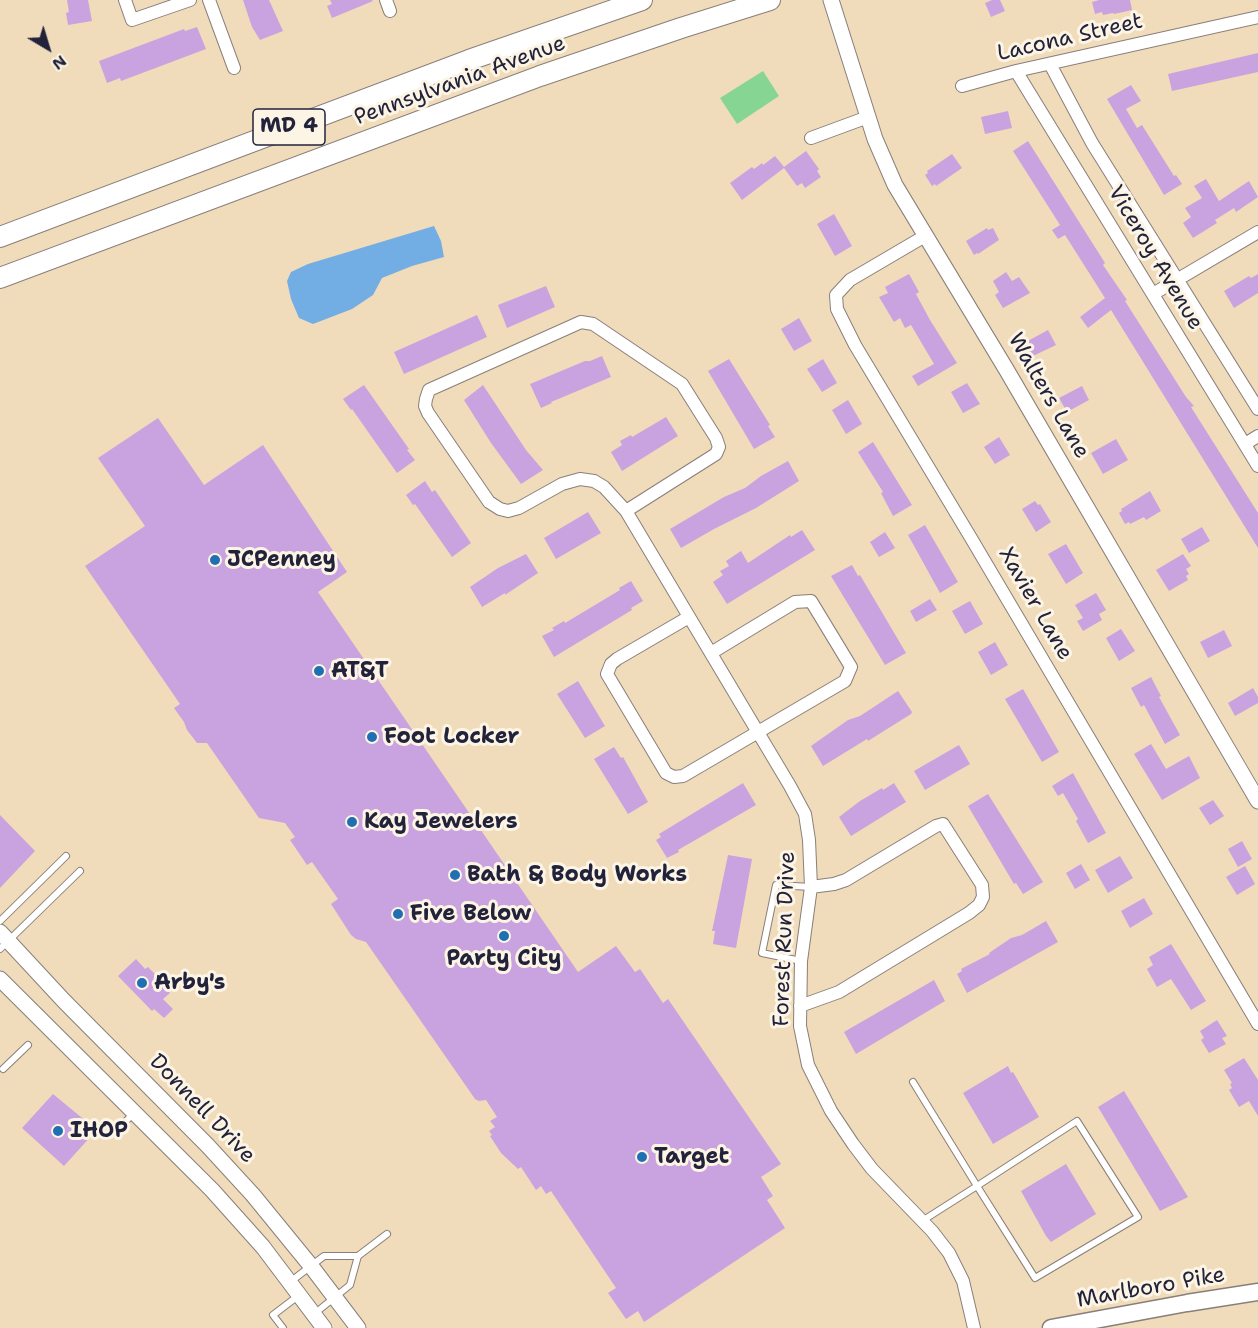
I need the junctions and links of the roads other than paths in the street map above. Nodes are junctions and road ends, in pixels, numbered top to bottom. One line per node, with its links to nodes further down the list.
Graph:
1 (125, 0): 2 (street)
2 (190, 0)
3 (209, 0): 9 (street)
4 (642, 0): 16 (highway, Pennsylvania Avenue / MD 4)
5 (770, 0): 17 (highway, Pennsylvania Avenue / MD 4)
6 (831, 0): 12 (street, Walters Lane)
7 (1258, 17): 8 (street, Lacona Street)
8 (1050, 64): 10 (street, Lacona Street); 18 (street, Viceroy Avenue)
9 (234, 68)
10 (1016, 71): 11 (street, Lacona Street); 19 (street, Viceroy Avenue)
11 (962, 86)
12 (868, 117): 13 (street); 15 (street, Walters Lane)
13 (811, 138)
14 (1258, 232): 18 (street)
15 (925, 236): 28 (street, Walters Lane); 37 (street, Xavier Lane)
16 (0, 237)
17 (0, 278)
18 (1177, 280): 19 (street); 20 (street, Viceroy Avenue)
19 (1153, 294): 22 (street, Viceroy Avenue)
20 (1258, 409)
21 (1258, 436): 22 (street)
22 (1245, 444): 23 (street, Viceroy Avenue)
23 (1258, 465)
24 (626, 511): 24 (street, Forest Run Drive); 25 (street, Forest Run Drive)
25 (689, 617): 26 (street, Forest Run Drive); 27 (street)
26 (711, 653): 27 (street, Forest Run Drive); 27 (street)
27 (756, 732): 31 (street, Forest Run Drive)
28 (1258, 801)
29 (66, 856): 32 (lane)
30 (80, 871): 33 (lane)
31 (812, 887): 34 (street, Forest Run Drive); 34 (lane); 36 (street)
32 (0, 921)
33 (3, 941): 47 (street, Donnell Drive)
34 (801, 961): 36 (street, Forest Run Drive)
35 (0, 979): 41 (street)
36 (800, 1006): 44 (street, Forest Run Drive)
37 (1258, 1024)
38 (28, 1045): 39 (lane)
39 (3, 1069)
40 (912, 1082): 43 (lane)
41 (134, 1113): 42 (lane); 48 (street)
42 (115, 1132)
43 (977, 1186): 43 (lane); 44 (lane)
44 (921, 1221): 55 (street, Forest Run Drive)
45 (387, 1234): 46 (lane)
46 (358, 1256): 47 (lane); 50 (lane)
47 (311, 1266): 48 (lane); 50 (street, Donnell Drive)
48 (294, 1289): 51 (street); 52 (lane)
49 (1258, 1292): 56 (main road, Marlboro Pike)
50 (336, 1297): 51 (lane); 54 (street, Donnell Drive)
51 (314, 1314): 53 (street)
52 (283, 1328)
53 (324, 1328)
54 (358, 1328)
55 (975, 1328)
56 (1051, 1328)

